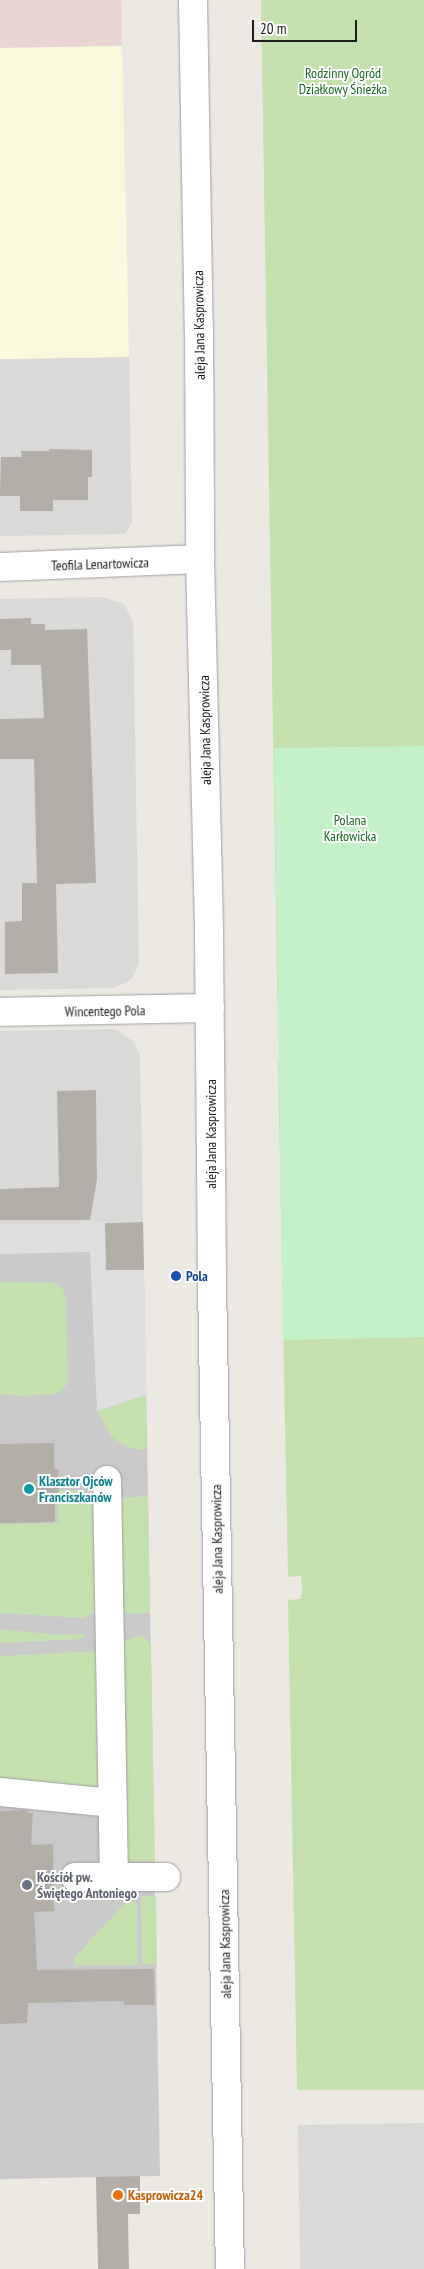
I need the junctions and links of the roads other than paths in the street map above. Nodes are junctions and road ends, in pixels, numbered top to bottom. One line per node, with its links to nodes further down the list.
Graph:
1 (193, 0): 2 (street, aleja Jana Kasprowicza)
2 (200, 559): 3 (street, Teofila Lenartowicza); 4 (street, aleja Jana Kasprowicza)
3 (0, 567)
4 (210, 1008): 5 (street, Wincentego Pola); 12 (street, aleja Jana Kasprowicza)
5 (0, 1012)
6 (107, 1480): 8 (street)
7 (0, 1792): 8 (street)
8 (112, 1803): 11 (street)
9 (166, 1876): 11 (street)
10 (75, 1877): 11 (street)
11 (114, 1877)
12 (230, 2269)

